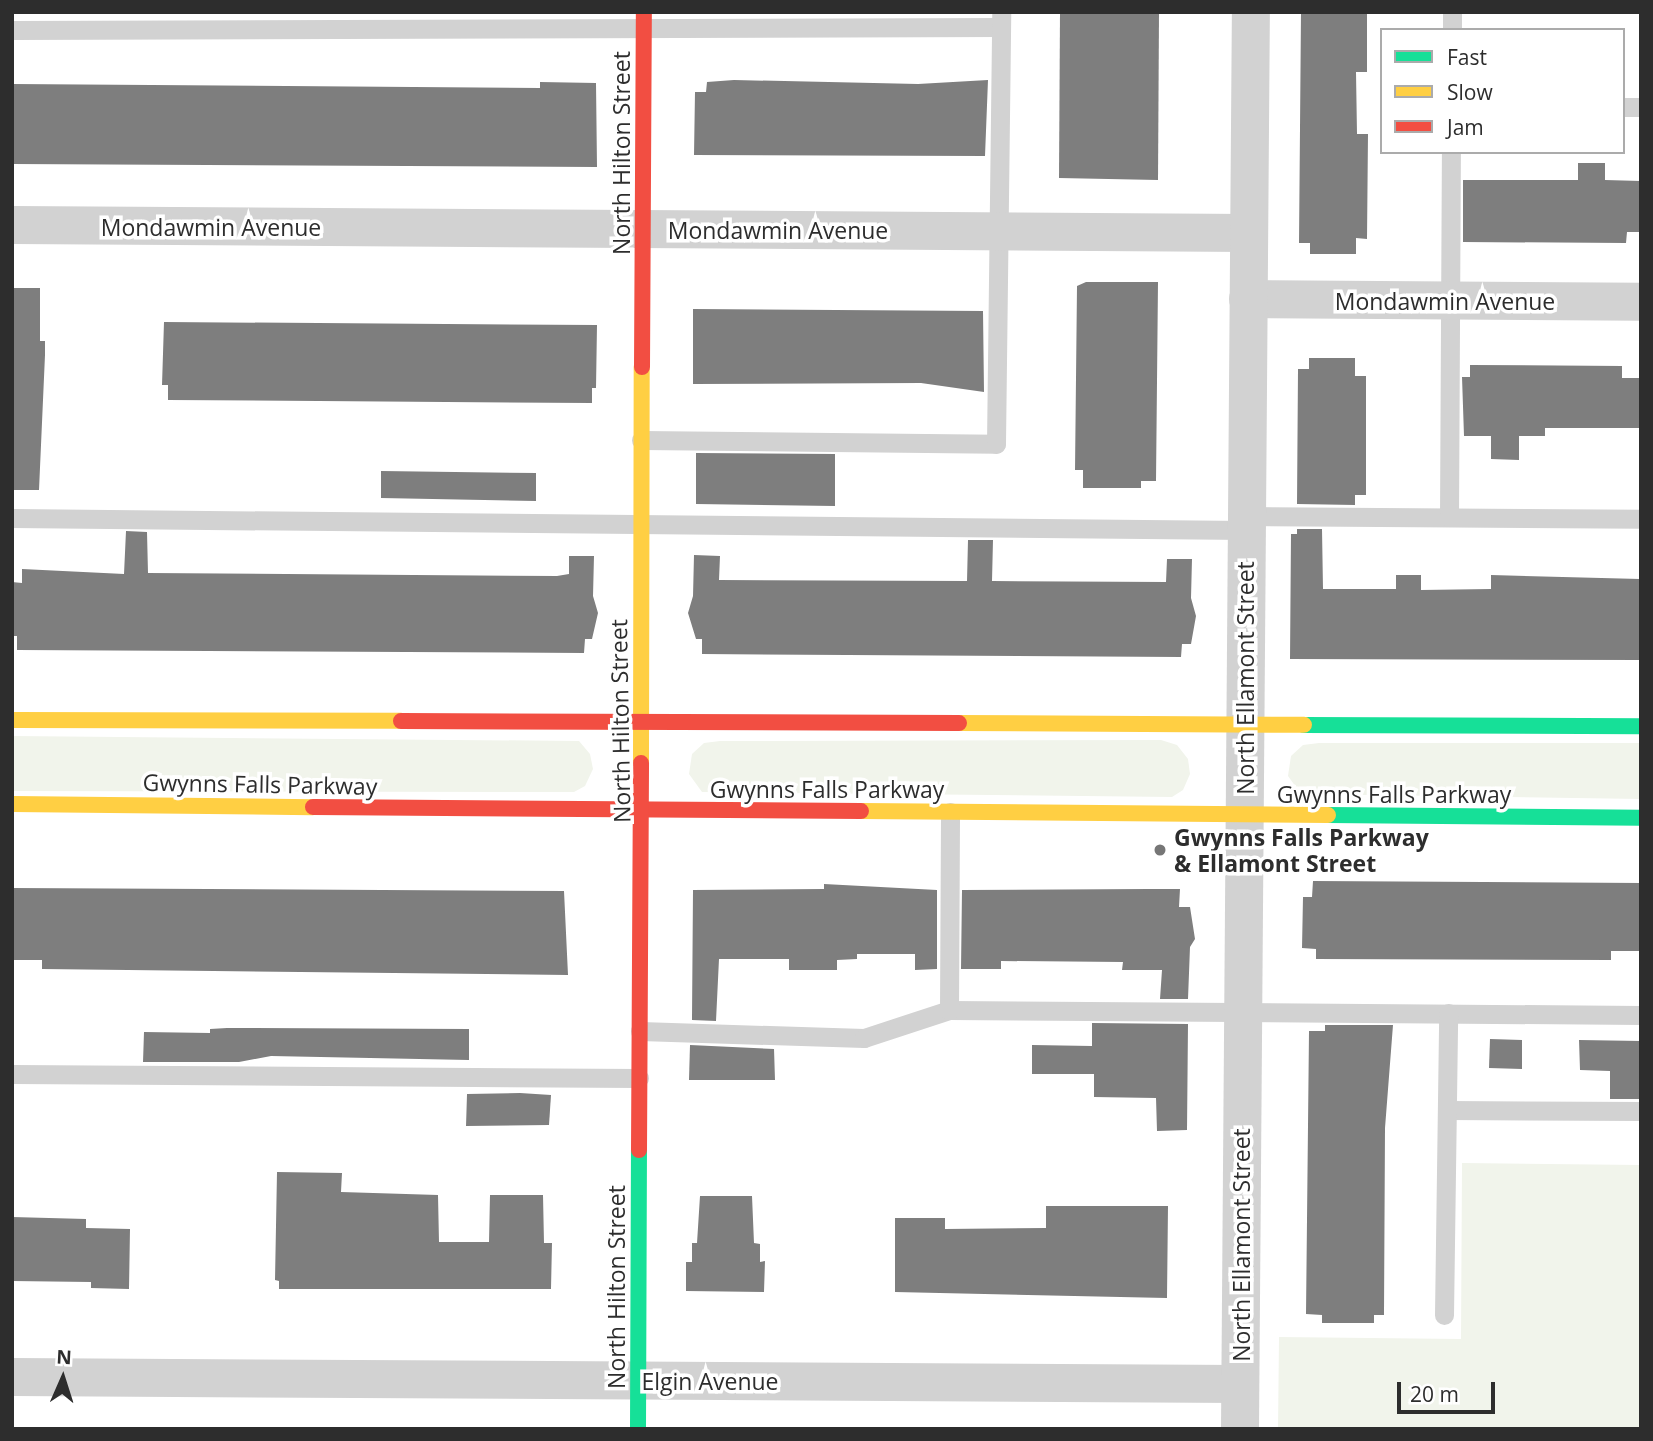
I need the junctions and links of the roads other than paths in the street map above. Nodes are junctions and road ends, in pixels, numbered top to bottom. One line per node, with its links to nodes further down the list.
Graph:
1 (1251, 12): 9 (street, North Ellamont Street)
2 (1001, 20): 3 (lane); 8 (lane)
3 (644, 21): 4 (lane); 7 (main road, North Hilton Street)
4 (12, 30)
5 (1451, 154): 11 (lane)
6 (12, 225): 7 (street, Mondawmin Avenue)
7 (644, 229): 8 (street, Mondawmin Avenue); 13 (main road, North Hilton Street)
8 (998, 231): 9 (street, Mondawmin Avenue); 13 (lane)
9 (1249, 233): 10 (street, North Ellamont Street)
10 (1248, 299): 11 (street, Mondawmin Avenue); 17 (street, North Ellamont Street)
11 (1450, 301): 12 (street, Mondawmin Avenue); 14 (lane)
12 (1641, 302)
13 (641, 440): 18 (main road, North Hilton Street)
14 (1449, 517): 16 (lane); 17 (lane)
15 (12, 518): 18 (lane)
16 (1641, 519)
17 (1246, 523): 18 (lane); 21 (street, North Ellamont Street)
18 (640, 524): 20 (main road, North Hilton Street)
19 (12, 720): 20 (main road)
20 (644, 720): 21 (main road); 24 (main road, North Hilton Street)
21 (1245, 723): 22 (main road); 26 (street, North Ellamont Street)
22 (1641, 726)
23 (12, 804): 24 (main road, Gwynns Falls Parkway)
24 (644, 810): 25 (main road, Gwynns Falls Parkway); 32 (main road, North Hilton Street)
25 (950, 812): 26 (main road, Gwynns Falls Parkway); 28 (lane)
26 (1245, 816): 27 (main road, Gwynns Falls Parkway); 29 (street, North Ellamont Street)
27 (1641, 818)
28 (949, 1010): 29 (lane); 32 (lane)
29 (1243, 1012): 30 (lane); 40 (street, North Ellamont Street)
30 (1448, 1013): 31 (lane); 35 (lane)
31 (1641, 1015)
32 (640, 1031): 34 (main road, North Hilton Street)
33 (12, 1074): 34 (lane)
34 (639, 1078): 39 (main road, North Hilton Street)
35 (1447, 1110): 36 (lane); 37 (lane)
36 (1641, 1111)
37 (1444, 1315)
38 (12, 1377): 39 (street, Elgin Avenue)
39 (638, 1381): 40 (street, Elgin Avenue); 41 (main road, North Hilton Street)
40 (1240, 1384): 42 (street, North Ellamont Street)
41 (638, 1429)
42 (1240, 1429)

